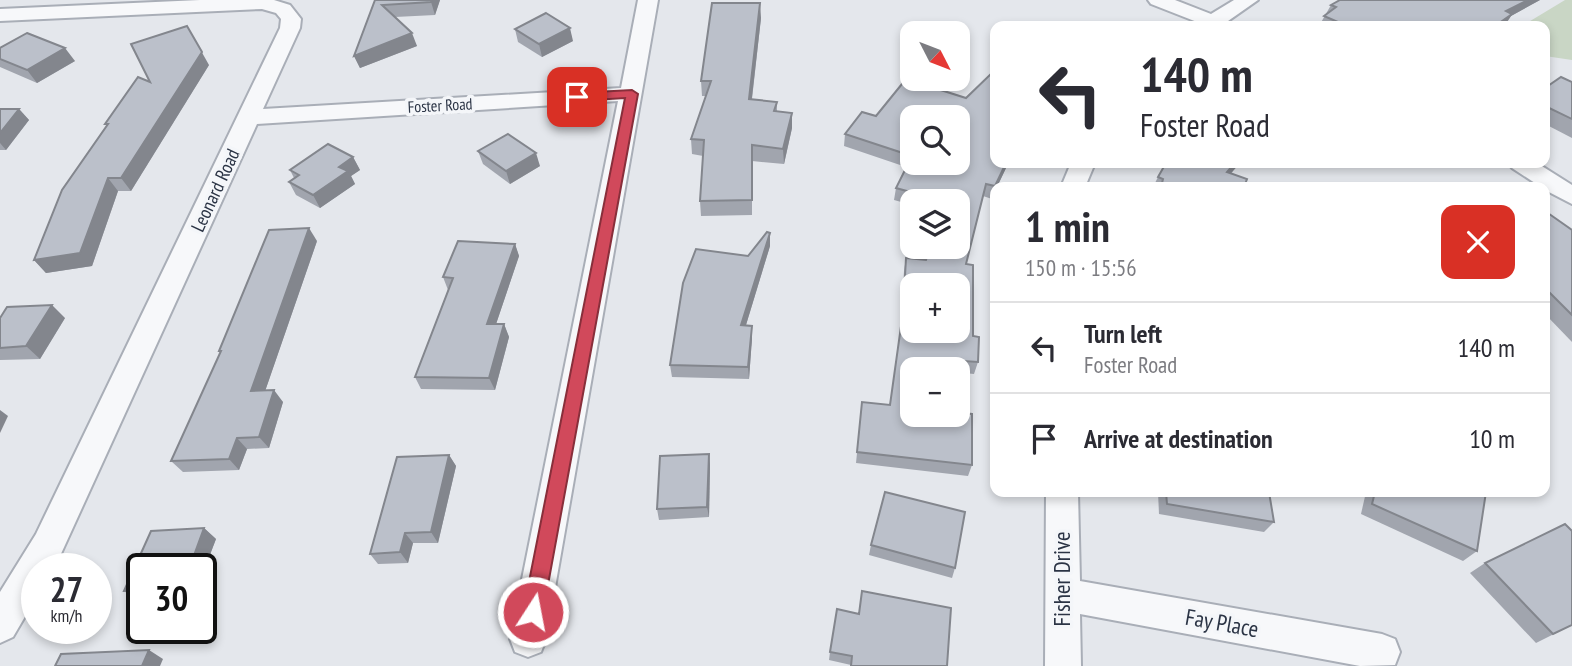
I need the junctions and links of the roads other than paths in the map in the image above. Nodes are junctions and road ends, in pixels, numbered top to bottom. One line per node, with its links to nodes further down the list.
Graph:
1 (648, 0): 8 (street)
2 (1158, 0): 6 (street)
3 (1248, 0): 7 (street)
4 (292, 5): 5 (street, Leonard Road); 9 (street, Leonard Road)
5 (0, 15)
6 (1204, 21)
7 (1219, 21)
8 (632, 94): 9 (street, Foster Road); 17 (street)
9 (249, 117): 16 (street, Leonard Road)
10 (1528, 168): 12 (street)
11 (1550, 182): 13 (street)
12 (1550, 182)
13 (1572, 196)
14 (1062, 497): 15 (street, Fisher Drive)
15 (1061, 594): 18 (street, Fay Place); 19 (street, Fisher Drive)
16 (0, 625)
17 (528, 639)
18 (1382, 652)
19 (1063, 666)

